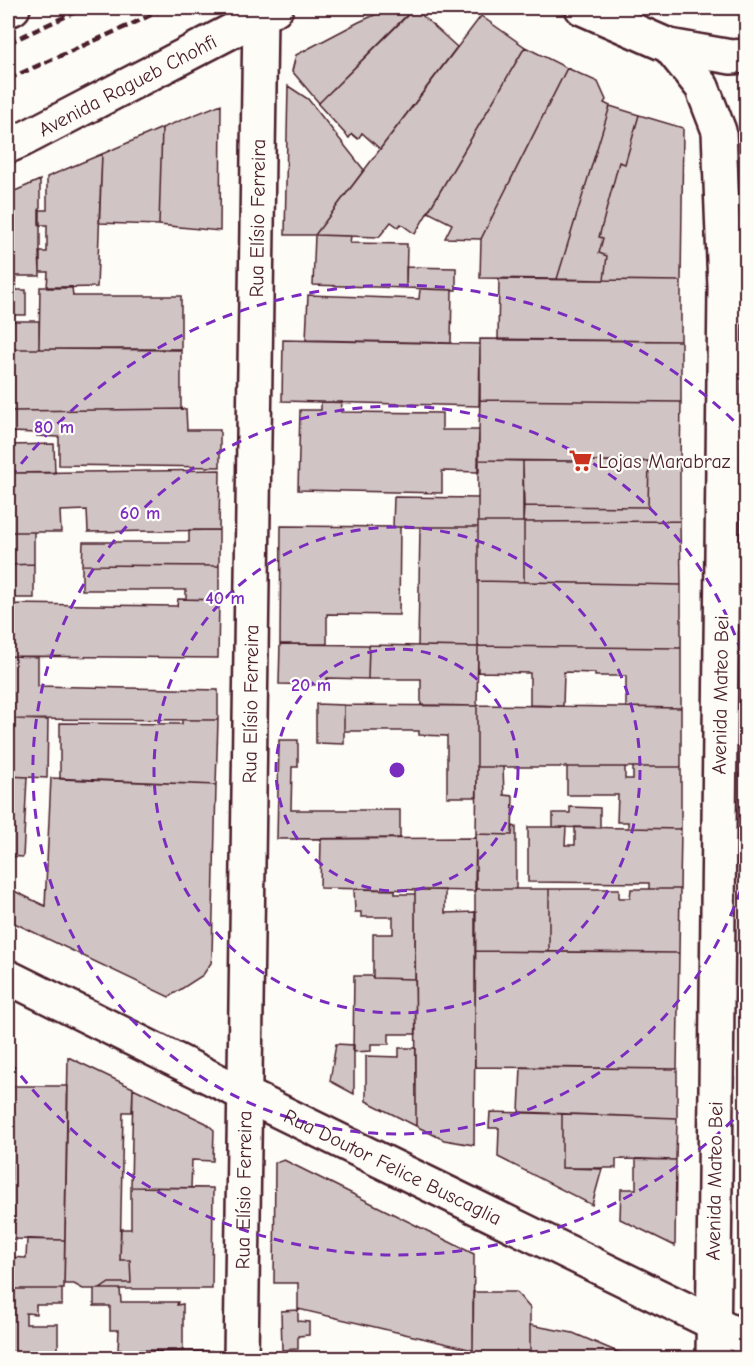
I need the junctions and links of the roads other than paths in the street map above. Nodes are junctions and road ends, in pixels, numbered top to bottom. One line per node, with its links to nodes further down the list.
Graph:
1 (13, 8): 3 (main road)
2 (582, 8): 5 (main road)
3 (8, 10)
4 (268, 11): 7 (main road, Avenida Ragueb Chohfi); 9 (main road, Rua Elísio Ferreira)
5 (669, 46): 6 (main road); 10 (main road, Avenida Mateo Bei)
6 (747, 56)
7 (8, 146)
8 (8, 977): 9 (main road, Rua Doutor Felice Buscaglia)
9 (244, 1094): 10 (main road, Rua Doutor Felice Buscaglia); 12 (main road, Rua Elísio Ferreira)
10 (713, 1323): 11 (main road, Rua Doutor Felice Buscaglia); 13 (main road, Avenida Mateo Bei)
11 (747, 1339)
12 (241, 1359)
13 (712, 1359)

